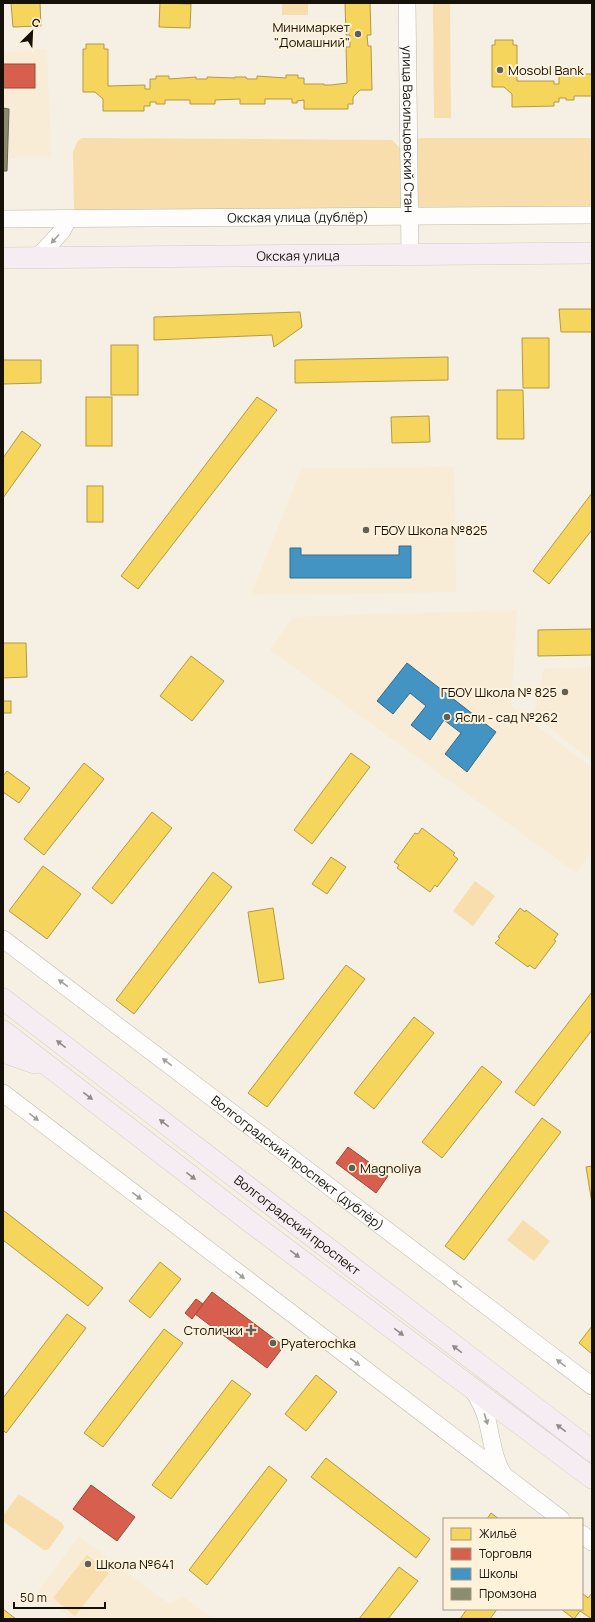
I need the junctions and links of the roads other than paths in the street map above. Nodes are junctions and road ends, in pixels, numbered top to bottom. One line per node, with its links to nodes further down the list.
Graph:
1 (407, 3): 3 (street, улица Васильцовский Стан)
2 (592, 215): 3 (street, Окская улица (дублёр))
3 (410, 217): 5 (street, Окская улица (дублёр)); 7 (street, улица Васильцовский Стан)
4 (3, 219): 5 (street, Окская улица (дублёр))
5 (68, 219): 8 (street, one-way to 8)
6 (592, 253): 7 (main road, Окская улица)
7 (410, 255): 8 (main road, Окская улица)
8 (38, 257): 9 (main road, Окская улица)
9 (3, 258)
10 (3, 939): 17 (street, Волгоградский проспект (дублёр), one-way to 10)
11 (3, 999): 18 (main road, Волгоградский проспект, one-way to 11)
12 (3, 1031): 14 (main road, Волгоградский проспект)
13 (3, 1052): 14 (main road)
14 (58, 1072): 16 (main road, Волгоградский проспект, one-way to 16)
15 (3, 1093): 19 (street, one-way to 19)
16 (469, 1384): 19 (street, one-way to 19); 20 (main road, Волгоградский проспект)
17 (592, 1386)
18 (592, 1451)
19 (504, 1476): 21 (street)
20 (592, 1478)
21 (561, 1518)
22 (583, 1535): 23 (street)
23 (592, 1542)

